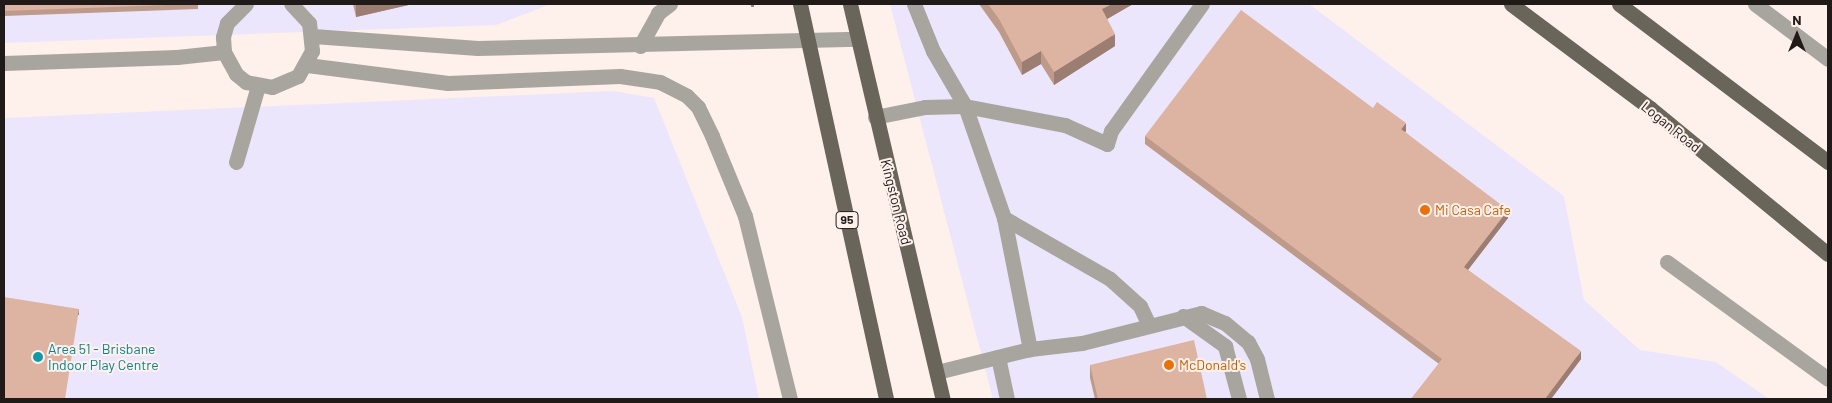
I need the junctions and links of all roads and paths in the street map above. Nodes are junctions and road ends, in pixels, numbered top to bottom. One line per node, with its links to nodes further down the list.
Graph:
1 (246, 4): 17 (street)
2 (291, 4): 13 (street)
3 (670, 4): 16 (street)
4 (752, 4): 12 (path)
5 (800, 4): 15 (main road, 95)
6 (850, 4): 14 (main road, Kingston Road)
7 (914, 4): 22 (street)
8 (1202, 4): 22 (street)
9 (1511, 4): 27 (main road, Logan Road)
10 (1618, 4): 25 (main road)
11 (1755, 4): 18 (street)
12 (754, 9)
13 (313, 36): 16 (street); 20 (street)
14 (858, 39): 15 (street); 23 (main road, Kingston Road)
15 (808, 41): 16 (street); 36 (main road, 95)
16 (640, 46)
17 (224, 52): 19 (street); 21 (street)
18 (1828, 59)
19 (4, 63)
20 (307, 65): 21 (street); 35 (street)
21 (258, 86): 24 (street)
22 (965, 106): 23 (street); 26 (street)
23 (875, 117): 33 (main road, Kingston Road)
24 (236, 162)
25 (1828, 162)
26 (1004, 218): 30 (street); 31 (street)
27 (1828, 254)
28 (1666, 262): 34 (street)
29 (1183, 316): 30 (street); 39 (street); 40 (street)
30 (1149, 325): 31 (street)
31 (1030, 348): 32 (street)
32 (998, 357): 33 (street); 38 (street)
33 (937, 372): 37 (main road, Kingston Road)
34 (1828, 379)
35 (790, 399)
36 (886, 399)
37 (943, 399)
38 (1007, 399)
39 (1239, 399)
40 (1267, 399)

